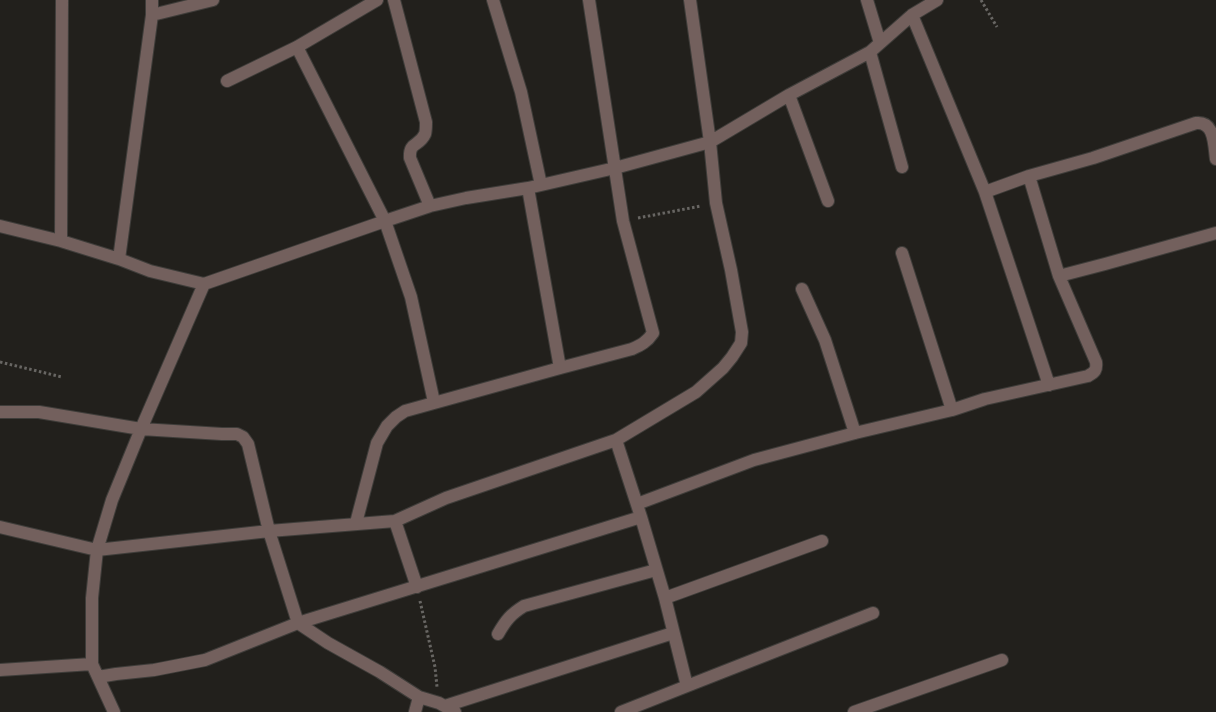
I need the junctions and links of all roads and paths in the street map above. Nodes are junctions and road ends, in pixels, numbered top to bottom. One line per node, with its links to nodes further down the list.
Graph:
1 (62, 0): 35 (street)
2 (152, 0): 12 (street)
3 (212, 0): 12 (street)
4 (377, 0): 16 (street)
5 (394, 0): 30 (street)
6 (493, 0): 25 (street)
7 (589, 0): 23 (street)
8 (690, 0): 20 (street)
9 (867, 0): 15 (street)
10 (937, 0): 13 (street)
11 (981, 0): 14 (path)
12 (152, 14): 37 (street)
13 (912, 15): 15 (street); 27 (street)
14 (997, 27)
15 (880, 43): 17 (street)
16 (297, 47): 18 (street); 32 (street)
17 (870, 52): 19 (street); 22 (street)
18 (227, 81)
19 (789, 95): 20 (street); 28 (street)
20 (710, 142): 23 (street); 29 (street)
21 (1216, 159): 24 (street)
22 (902, 167)
23 (615, 168): 25 (street); 31 (street)
24 (1029, 176): 27 (street); 38 (street)
25 (541, 185): 26 (street)
26 (528, 188): 30 (street); 42 (street)
27 (985, 192): 44 (street)
28 (828, 201)
29 (716, 203): 31 (path); 50 (street)
30 (430, 206): 32 (street)
31 (623, 221): 42 (street)
32 (385, 222): 39 (street); 45 (street)
33 (0, 226): 35 (street)
34 (1216, 233): 38 (street)
35 (61, 241): 37 (street)
36 (902, 253): 46 (street)
37 (119, 259): 39 (street)
38 (1059, 276): 44 (street)
39 (204, 284): 48 (street)
40 (802, 289): 49 (street)
41 (0, 362): 43 (path)
42 (560, 368): 45 (street)
43 (62, 377)
44 (1049, 385): 46 (street)
45 (434, 402): 53 (street)
46 (952, 410): 49 (street)
47 (0, 412): 48 (street)
48 (141, 429): 55 (street); 57 (street)
49 (855, 433): 51 (street)
50 (616, 440): 51 (street); 52 (street)
51 (639, 510): 58 (street); 59 (street)
52 (396, 520): 53 (street); 59 (street)
53 (356, 523): 55 (street)
54 (0, 527): 57 (street)
55 (269, 531): 57 (street); 62 (street)
56 (822, 541): 60 (street)
57 (97, 550): 66 (street)
58 (656, 570): 60 (street); 64 (street)
59 (416, 587): 62 (street); 71 (path)
60 (665, 598): 63 (street)
61 (873, 613): 69 (street)
62 (298, 623): 68 (street); 70 (street)
63 (674, 633): 69 (street); 71 (street)
64 (498, 634)
65 (1002, 660): 75 (street)
66 (92, 664): 67 (street); 68 (street)
67 (0, 670)
68 (98, 677): 72 (street)
69 (687, 686): 74 (street)
70 (419, 697): 71 (street); 73 (street)
71 (446, 707)
72 (114, 712)
73 (415, 712)
74 (621, 712)
75 (854, 712)

